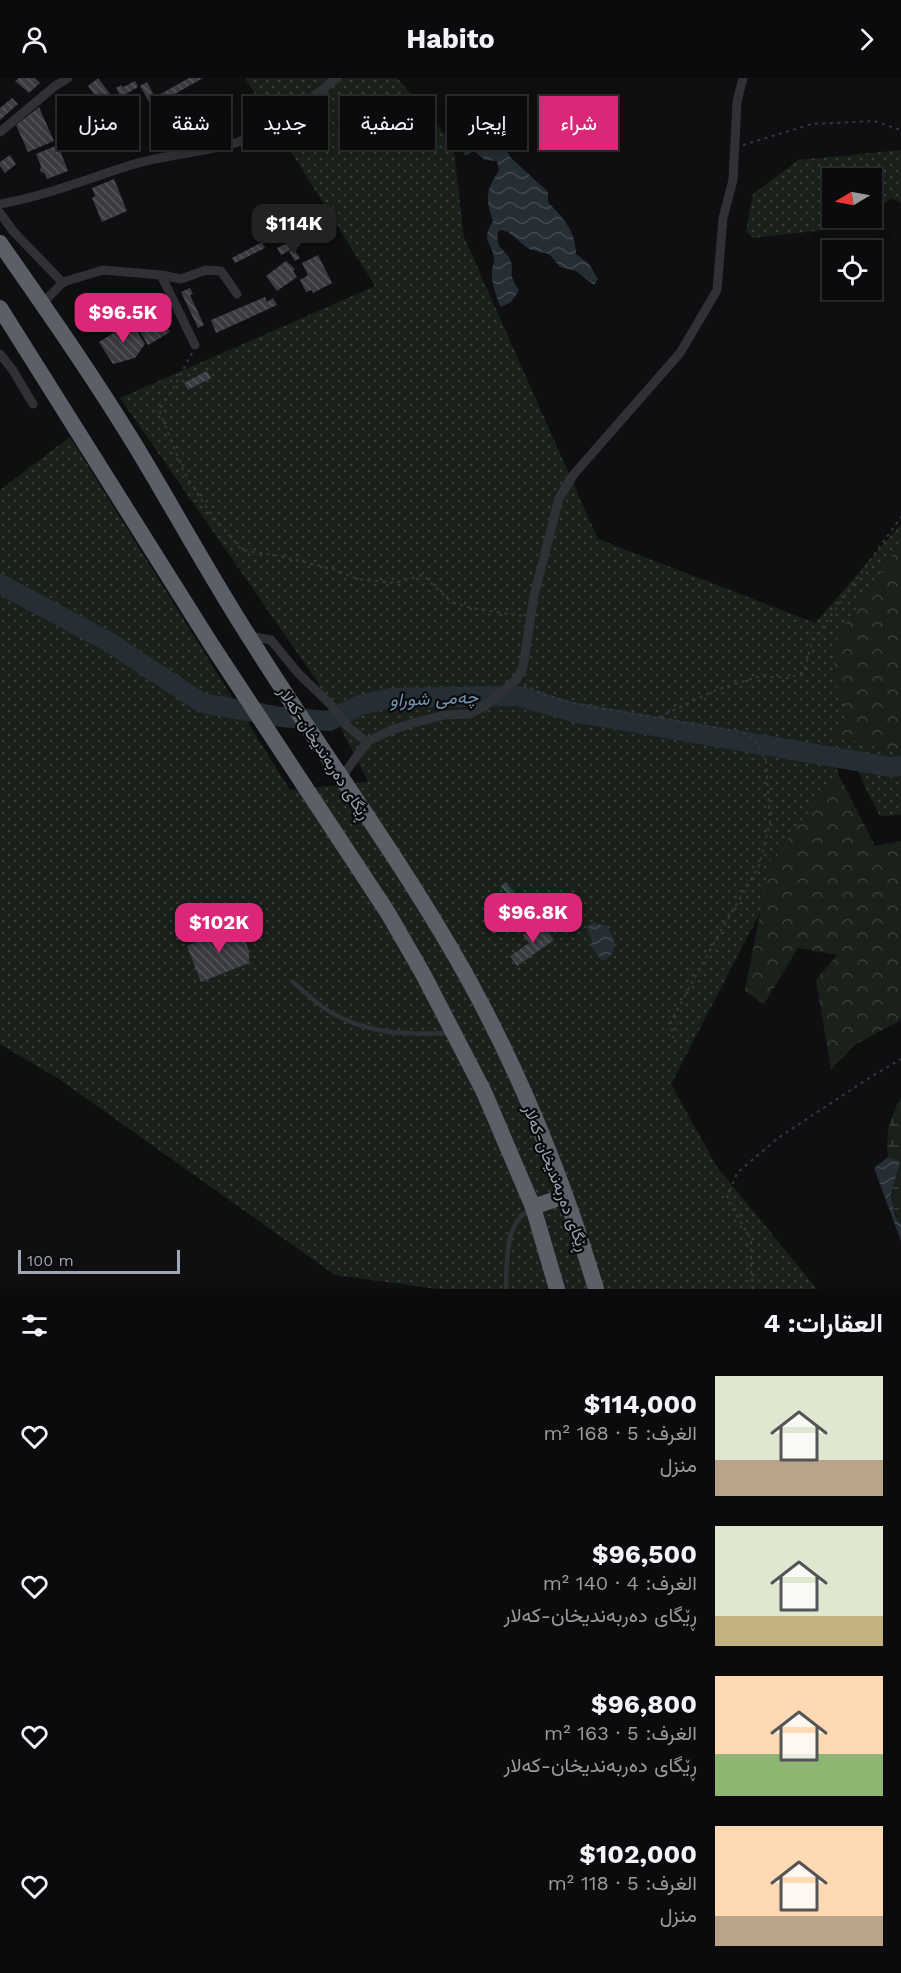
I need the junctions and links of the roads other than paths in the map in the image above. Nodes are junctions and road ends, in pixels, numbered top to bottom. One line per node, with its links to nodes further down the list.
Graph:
1 (48, 78): 5 (street)
2 (68, 78): 5 (street)
3 (337, 78): 7 (street)
4 (743, 78): 19 (street)
5 (56, 86): 6 (street)
6 (0, 132)
7 (0, 204)
8 (0, 213): 11 (street)
9 (0, 243): 13 (highway, ڕێگای دەربەندیخان-کەلار)
10 (161, 275): 11 (street); 12 (street); 15 (street)
11 (63, 283): 13 (street)
12 (237, 294)
13 (42, 303): 18 (highway, ڕێگای دەربەندیخان-کەلار)
14 (0, 308): 22 (highway, ڕێگای دەربەندیخان-کەلار)
15 (195, 345)
16 (0, 354): 17 (street)
17 (33, 404)
18 (248, 636): 19 (street); 20 (highway, ڕێگای دەربەندیخان-کەلار)
19 (367, 742): 20 (street)
20 (341, 778): 23 (highway, ڕێگای دەربەندیخان-کەلار)
21 (293, 982): 22 (lane)
22 (454, 1033): 24 (highway, ڕێگای دەربەندیخان-کەلار)
23 (565, 1196): 24 (highway); 27 (highway, ڕێگای دەربەندیخان-کەلار)
24 (533, 1208): 25 (lane); 26 (highway, ڕێگای دەربەندیخان-کەلار)
25 (506, 1289)
26 (557, 1289)
27 (596, 1289)

